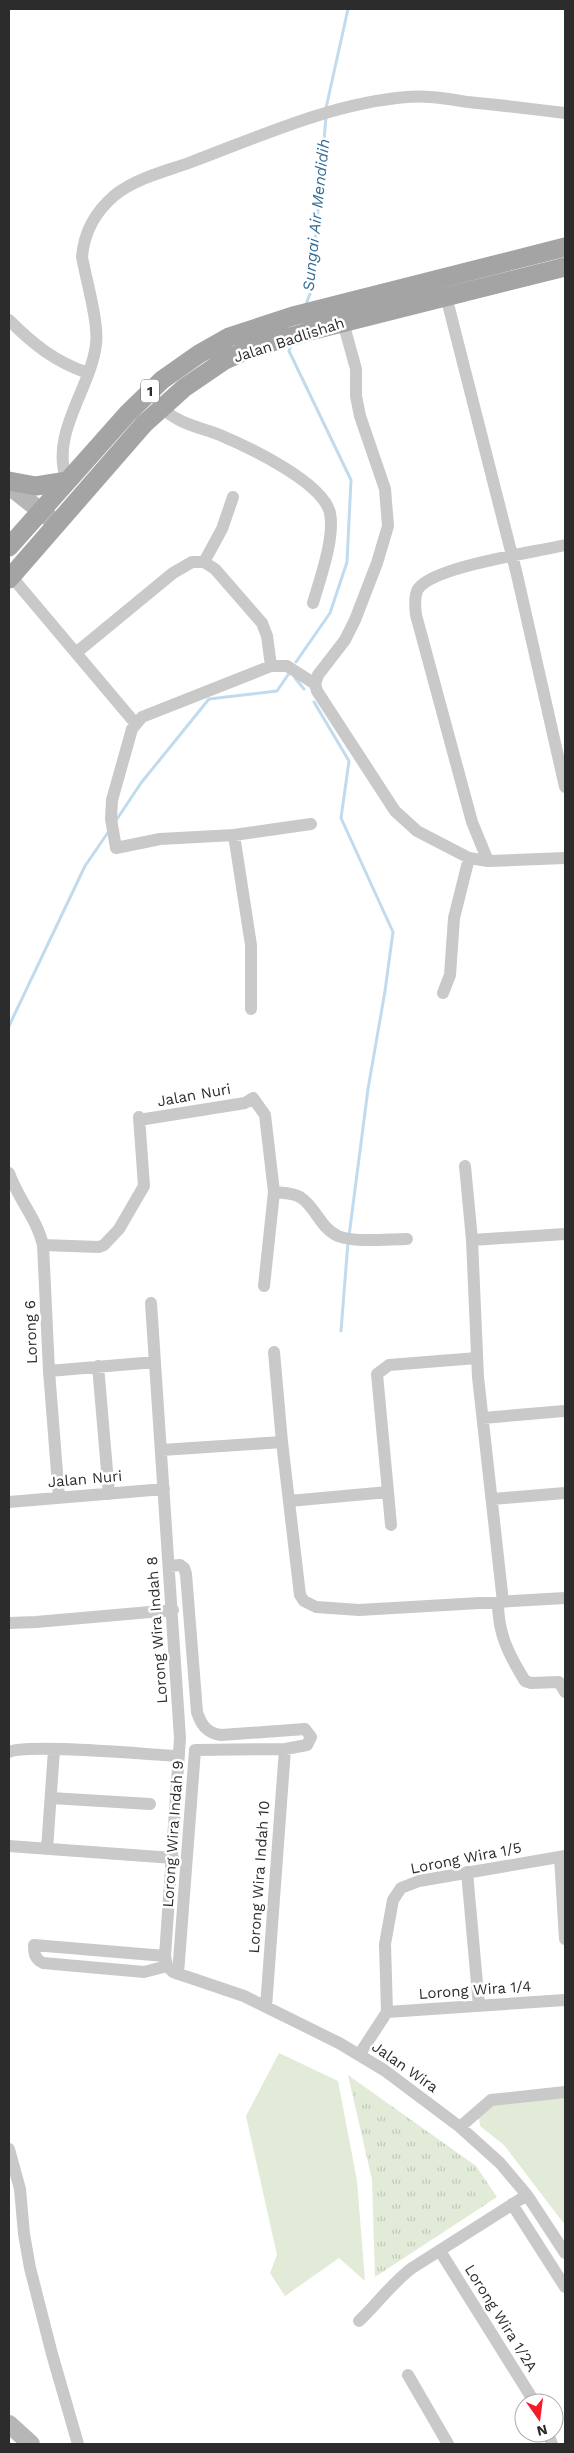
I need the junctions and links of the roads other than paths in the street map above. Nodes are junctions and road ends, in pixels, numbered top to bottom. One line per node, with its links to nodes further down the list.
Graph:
1 (565, 114): 7 (street)
2 (565, 247): 9 (main road, Jalan Badlishah / 1)
3 (565, 268): 4 (main road, Jalan Badlishah / 1)
4 (446, 296): 6 (main road, Jalan Badlishah / 1); 17 (street)
5 (9, 320): 7 (street)
6 (344, 322): 8 (main road, Jalan Badlishah / 1); 23 (street)
7 (88, 373): 9 (street)
8 (162, 408): 14 (main road, Jalan Badlishah / 1); 20 (street)
9 (67, 480): 10 (main road); 13 (main road, Jalan Badlishah / 1)
10 (9, 481)
11 (9, 486): 13 (street)
12 (233, 497): 18 (street)
13 (40, 511): 14 (street); 16 (main road, Jalan Badlishah / 1)
14 (56, 523): 19 (main road, Jalan Badlishah / 1)
15 (565, 545): 17 (street)
16 (9, 547)
17 (511, 557): 25 (street); 30 (street)
18 (204, 562): 21 (street); 22 (street)
19 (10, 578): 21 (street)
20 (313, 603)
21 (77, 652): 24 (street)
22 (271, 666): 23 (street); 24 (street)
23 (315, 684): 28 (street)
24 (135, 723): 27 (street)
25 (565, 787)
26 (311, 824): 27 (street)
27 (234, 835): 32 (street)
28 (469, 858): 30 (street); 31 (street)
29 (565, 858): 30 (street)
30 (488, 861)
31 (443, 993)
32 (251, 1009)
33 (465, 1166): 38 (street)
34 (9, 1173): 39 (street, Lorong 6)
35 (274, 1192): 37 (street); 39 (street, Jalan Nuri); 40 (street)
36 (565, 1234): 38 (street)
37 (407, 1239)
38 (472, 1240): 43 (street)
39 (43, 1245): 46 (street, Lorong 6)
40 (264, 1286)
41 (151, 1303): 44 (street, Lorong Wira Indah 8)
42 (274, 1352): 49 (street)
43 (477, 1358): 48 (street); 52 (street)
44 (155, 1362): 45 (street); 50 (street, Lorong Wira Indah 8)
45 (98, 1366): 46 (street); 54 (street)
46 (49, 1371): 55 (street, Lorong 6)
47 (564, 1412): 48 (street)
48 (483, 1418): 56 (street)
49 (282, 1442): 50 (street); 57 (street)
50 (162, 1450): 51 (street, Lorong Wira Indah 8)
51 (164, 1489): 54 (street, Jalan Nuri); 60 (street, Lorong Wira Indah 8)
52 (388, 1492): 57 (street); 59 (street)
53 (565, 1493): 56 (street)
54 (109, 1494): 55 (street, Jalan Nuri)
55 (59, 1498): 58 (street, Jalan Nuri)
56 (493, 1499): 62 (street)
57 (289, 1500): 62 (street)
58 (9, 1502)
59 (391, 1525)
60 (169, 1566): 63 (street, Lorong Wira Indah 8); 66 (street, Lorong Wira Indah 9)
61 (565, 1598): 62 (street)
62 (501, 1603): 65 (street)
63 (173, 1610): 64 (street); 70 (street, Lorong Wira Indah 8)
64 (9, 1623)
65 (565, 1692)
66 (285, 1749): 68 (street, Lorong Wira Indah 9); 83 (street, Lorong Wira Indah 10)
67 (54, 1750): 69 (street); 70 (street); 71 (street)
68 (195, 1750): 70 (street); 80 (street, Lorong Wira Indah 9)
69 (9, 1752)
70 (180, 1752): 76 (street, Lorong Wira Indah 8)
71 (51, 1798): 72 (street); 74 (street)
72 (150, 1804)
73 (9, 1846): 74 (street)
74 (47, 1850): 76 (street)
75 (563, 1856): 77 (street, Lorong Wira 1/5); 78 (street)
76 (173, 1858): 79 (street, Lorong Wira Indah 8)
77 (468, 1872): 82 (street); 84 (street, Lorong Wira 1/5)
78 (565, 1939)
79 (166, 1961): 79 (street); 80 (street, Jalan Wira)
80 (178, 1974): 83 (street, Jalan Wira)
81 (565, 2000): 82 (street, Lorong Wira 1/4)
82 (479, 2006): 84 (street, Lorong Wira 1/4)
83 (266, 2007): 85 (street, Jalan Wira)
84 (387, 2012): 85 (street)
85 (359, 2055): 87 (street, Jalan Wira)
86 (565, 2092): 87 (street)
87 (460, 2127): 89 (street, Jalan Wira)
88 (9, 2149): 99 (street)
89 (527, 2195): 90 (street); 92 (street, Jalan Wira)
90 (512, 2204): 91 (street); 93 (street)
91 (440, 2251): 94 (street); 96 (street, Lorong Wira 1/2A)
92 (565, 2253)
93 (565, 2288)
94 (359, 2321)
95 (408, 2375): 100 (street)
96 (529, 2393)
97 (9, 2424): 98 (street)
98 (31, 2444)
99 (78, 2444)
100 (448, 2444)

